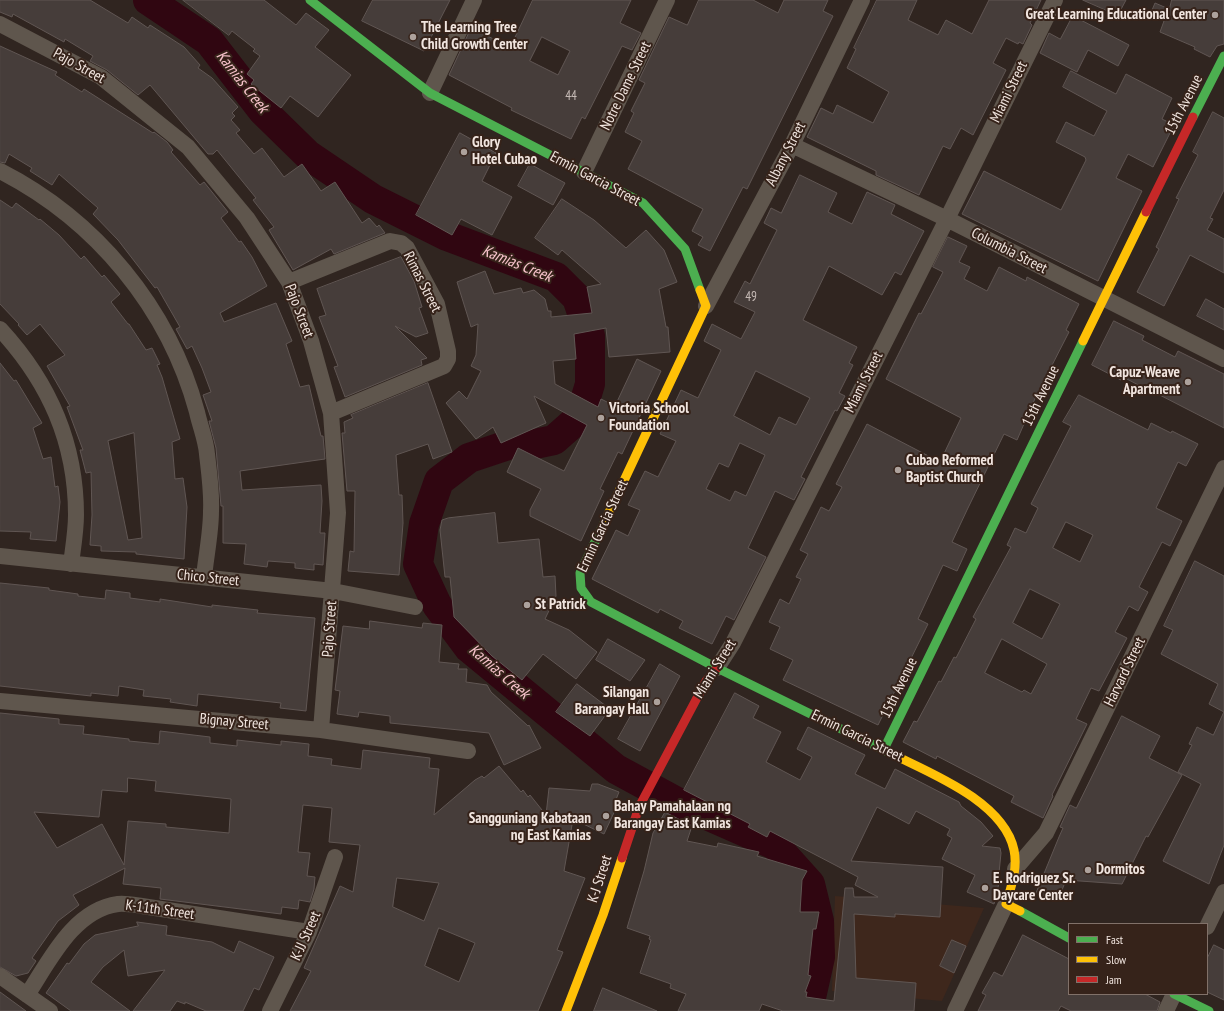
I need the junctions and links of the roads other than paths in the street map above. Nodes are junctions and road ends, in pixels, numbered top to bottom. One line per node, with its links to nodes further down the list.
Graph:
1 (310, 0): 8 (street, Ermin Garcia Street)
2 (474, 0): 8 (street)
3 (667, 0): 11 (street, Notre Dame Street)
4 (862, 0): 9 (street, Albany Street)
5 (1055, 0): 12 (street, Miami Street)
6 (0, 24): 13 (street, Pajo Street)
7 (1224, 56): 14 (street, 15th Avenue)
8 (430, 93): 11 (street, Ermin Garcia Street)
9 (792, 145): 12 (street, Columbia Street); 15 (street, Albany Street)
10 (0, 171): 22 (street)
11 (584, 172): 15 (street, Ermin Garcia Street)
12 (947, 219): 14 (street, Columbia Street); 25 (street, Miami Street)
13 (289, 282): 18 (street, Pajo Street); 18 (street, Rimas Street)
14 (1104, 299): 17 (street, Columbia Street); 28 (street, 15th Avenue)
15 (706, 306): 25 (street, Ermin Garcia Street)
16 (0, 329): 21 (street)
17 (1224, 359)
18 (331, 412): 23 (street, Pajo Street)
19 (1224, 468): 32 (street, Harvard Street)
20 (0, 556): 21 (street, Chico Street)
21 (71, 564): 22 (street, Chico Street)
22 (204, 577): 23 (street, Chico Street)
23 (333, 591): 24 (street, Chico Street); 27 (street, Pajo Street)
24 (415, 607)
25 (717, 668): 28 (street, Ermin Garcia Street); 30 (street, Miami Street)
26 (0, 701): 27 (street, Bignay Street)
27 (321, 730): 29 (street, Bignay Street)
28 (884, 750): 32 (street, Ermin Garcia Street)
29 (468, 751)
30 (664, 758): 44 (street, K-J Street)
31 (335, 857): 36 (street, K-JJ Street)
32 (1015, 869): 34 (street, Ermin Garcia Street)
33 (1224, 892): 35 (street)
34 (1006, 904): 37 (street); 45 (street, Ermin Garcia Street)
35 (1208, 924)
36 (309, 932): 39 (street, K-11th Street); 43 (street, K-JJ Street)
37 (1068, 937)
38 (0, 976): 39 (street)
39 (27, 995): 42 (street)
40 (1174, 995): 46 (street)
41 (1176, 995): 47 (street)
42 (50, 1011)
43 (270, 1011)
44 (566, 1011)
45 (955, 1011)
46 (1166, 1011)
47 (1209, 1011)

